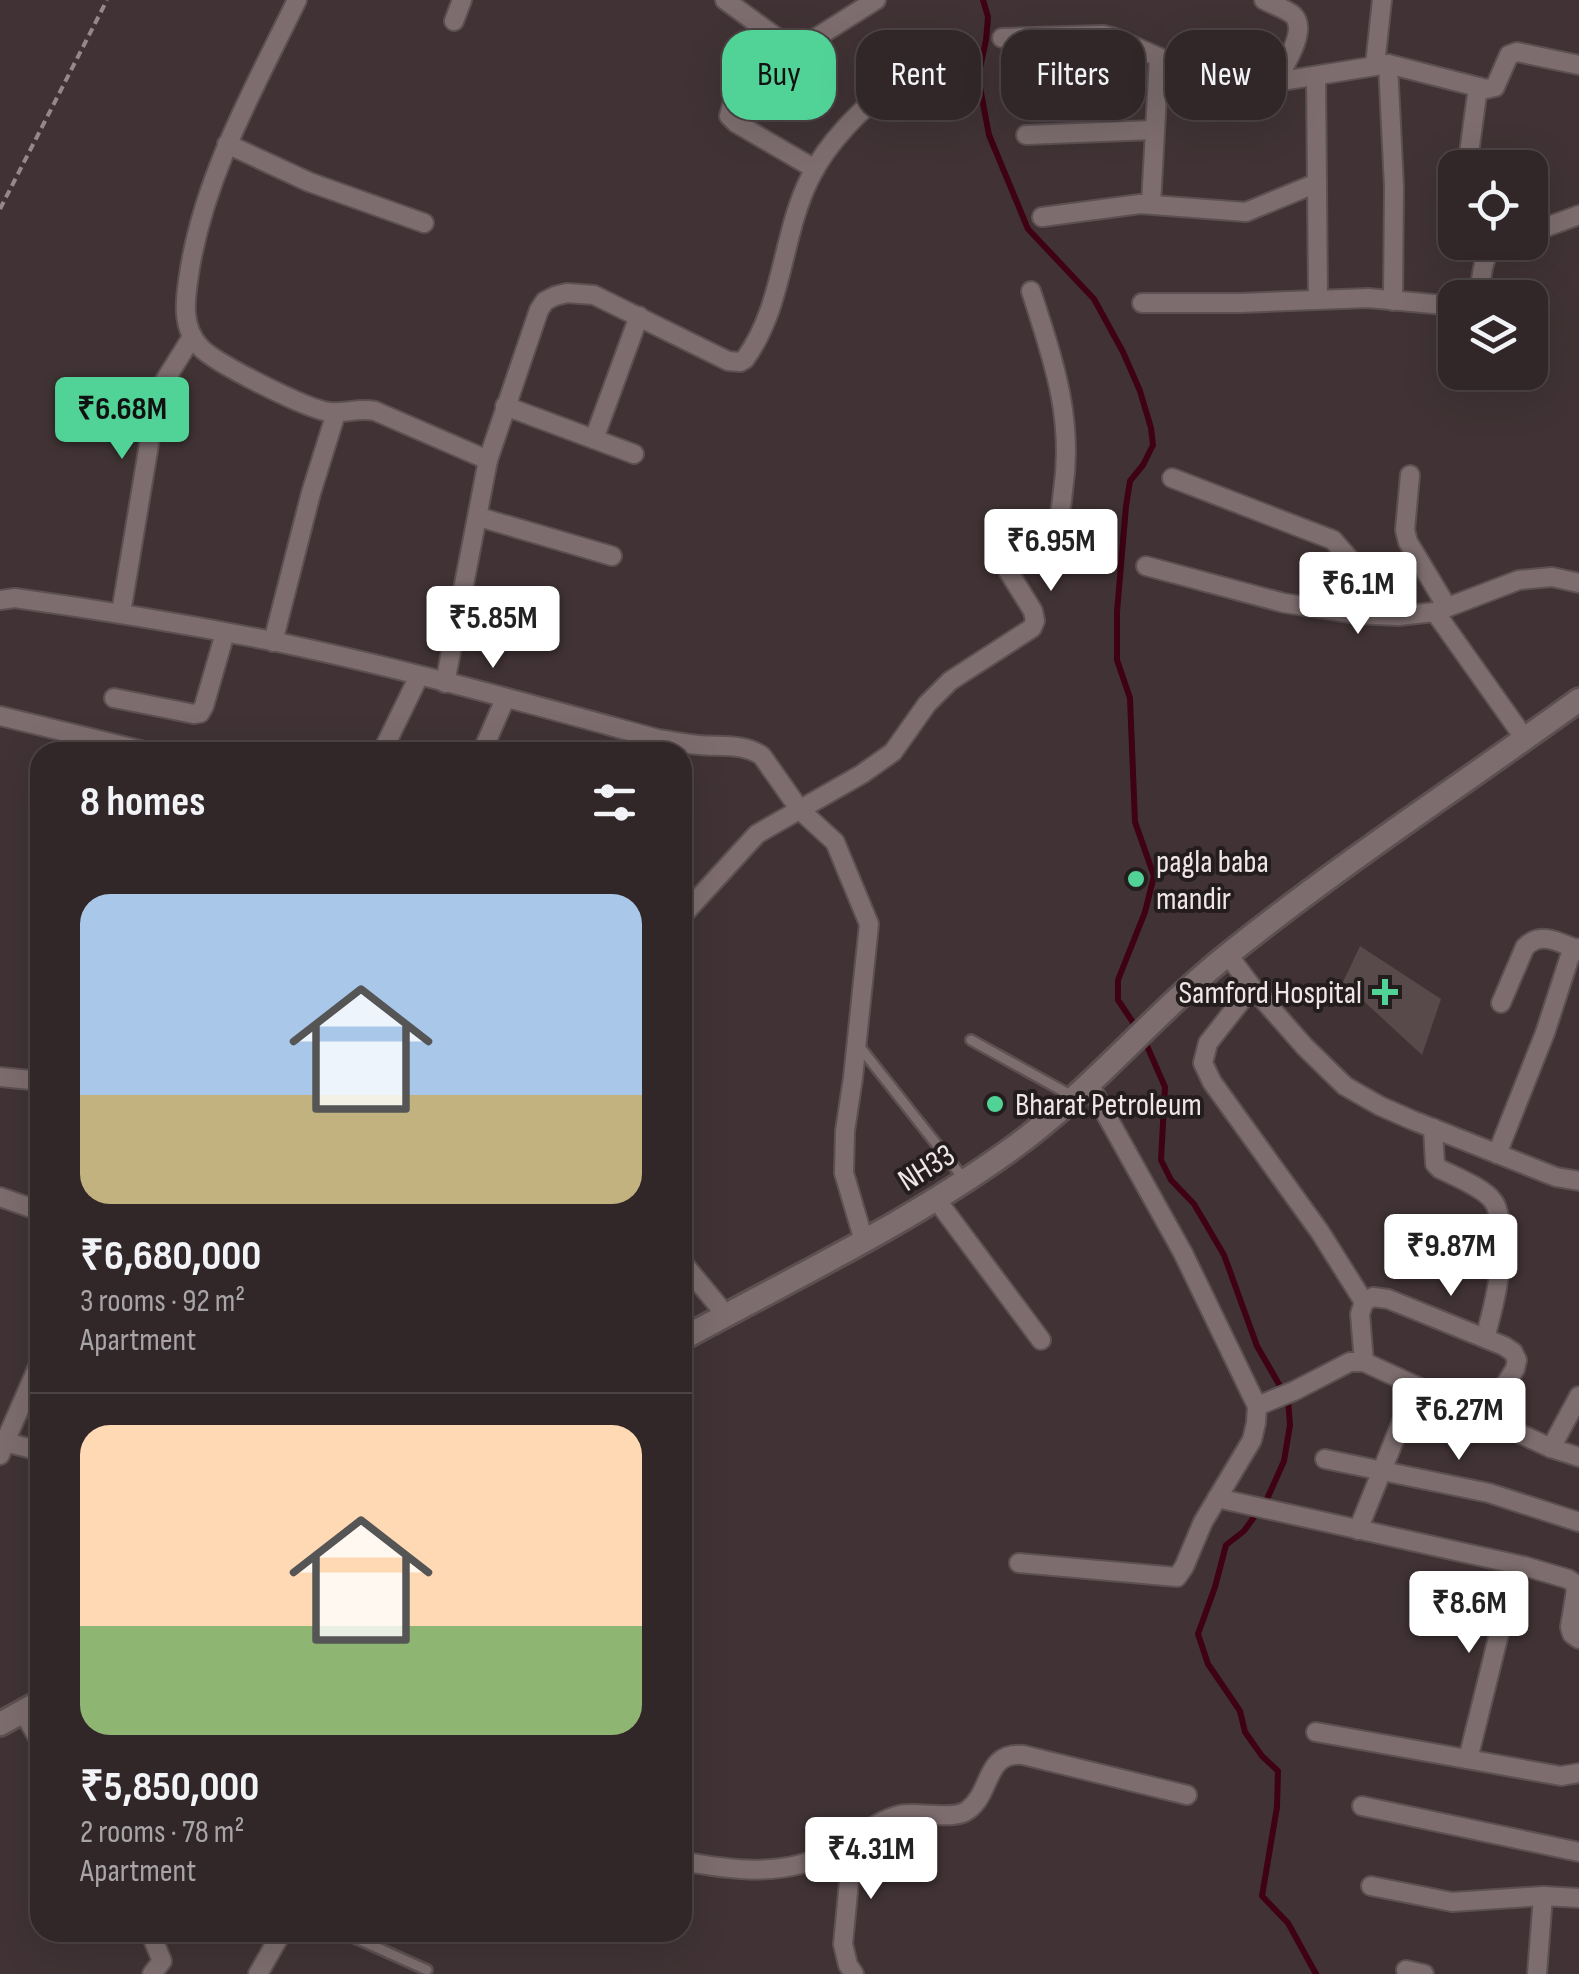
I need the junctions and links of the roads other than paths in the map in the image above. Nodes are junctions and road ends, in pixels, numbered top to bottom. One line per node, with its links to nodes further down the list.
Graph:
1 (297, 0): 23 (street)
2 (462, 0): 7 (street)
3 (724, 0): 8 (street)
4 (876, 0): 9 (street)
5 (1264, 0): 13 (street)
6 (1382, 0): 14 (street)
7 (454, 21)
8 (766, 30)
9 (829, 30)
10 (1145, 52): 11 (street)
11 (1158, 58): 12 (street); 21 (street)
12 (1165, 61)
13 (1286, 62)
14 (1382, 65): 16 (street); 18 (street); 34 (street)
15 (1579, 65): 18 (street)
16 (1316, 76): 17 (street); 26 (street)
17 (1286, 81)
18 (1478, 87): 24 (street)
19 (856, 118): 25 (street)
20 (733, 120): 25 (street)
21 (1154, 130): 22 (street); 27 (street)
22 (1026, 135)
23 (227, 144): 30 (street); 38 (street)
24 (1470, 150)
25 (815, 169): 37 (street)
26 (1317, 183): 27 (street); 33 (street)
27 (1151, 204): 29 (street)
28 (1579, 215): 31 (street)
29 (1042, 217)
30 (424, 223)
31 (1548, 227)
32 (1031, 291): 68 (street)
33 (1318, 298): 34 (street); 35 (street)
34 (1393, 301): 36 (street)
35 (1142, 303)
36 (1438, 305)
37 (639, 316): 39 (street); 41 (street)
38 (192, 337): 40 (street); 52 (street)
39 (506, 406): 41 (street); 43 (street)
40 (336, 413): 43 (street); 55 (street)
41 (594, 439): 42 (street)
42 (634, 454)
43 (488, 460): 46 (street)
44 (1410, 474): 51 (street)
45 (1172, 478): 53 (street)
46 (479, 518): 47 (street); 57 (street)
47 (612, 556)
48 (1146, 566): 53 (street)
49 (1579, 583): 51 (street)
50 (0, 600): 52 (street)
51 (1441, 610): 53 (street); 62 (street)
52 (121, 612): 54 (street)
53 (1382, 615)
54 (225, 633): 55 (street); 58 (street)
55 (273, 642): 56 (street)
56 (419, 676): 57 (street); 64 (street)
57 (445, 683): 59 (street)
58 (114, 698)
59 (504, 698): 65 (street); 66 (street)
60 (1576, 709): 62 (main road, NH33)
61 (0, 716): 63 (street)
62 (1525, 739): 71 (main road, NH33)
63 (107, 742)
64 (387, 742)
65 (486, 742)
66 (677, 742)
67 (692, 744): 68 (street)
68 (800, 810): 69 (street); 75 (street)
69 (692, 905)
70 (1578, 949): 73 (street); 80 (street)
71 (1228, 954): 72 (street); 78 (main road, NH33)
72 (1252, 987): 79 (street); 88 (street)
73 (1501, 1003)
74 (970, 1040): 78 (lane)
75 (857, 1044): 81 (lane); 86 (street)
76 (0, 1077): 77 (street)
77 (30, 1080)
78 (1082, 1090): 81 (main road, NH33); 97 (street)
79 (1432, 1128): 80 (street); 91 (street)
80 (1497, 1154): 82 (street)
81 (966, 1181): 84 (main road, NH33)
82 (1579, 1181)
83 (0, 1198): 85 (street)
84 (936, 1200): 86 (main road, NH33); 92 (street)
85 (30, 1208)
86 (864, 1241): 89 (main road, NH33)
87 (692, 1274): 89 (street)
88 (1364, 1302): 91 (street); 93 (street)
89 (726, 1315): 90 (main road, NH33)
90 (692, 1334)
91 (1485, 1338): 98 (street)
92 (1041, 1340)
93 (1364, 1362): 95 (street); 97 (street)
94 (30, 1386): 100 (street)
95 (1416, 1386): 98 (street); 104 (street)
96 (1579, 1396): 99 (street)
97 (1263, 1404): 105 (street)
98 (1485, 1417): 99 (street)
99 (1552, 1448): 102 (street)
100 (3, 1449): 101 (street)
101 (30, 1450)
102 (1579, 1457)
103 (1325, 1459): 104 (street)
104 (1382, 1471): 106 (street); 107 (street)
105 (1217, 1498): 107 (street); 108 (street)
106 (1579, 1522)
107 (1358, 1530): 109 (street)
108 (1019, 1563)
109 (1516, 1564): 110 (street); 114 (street)
110 (1579, 1639)
111 (30, 1708): 112 (main road)
112 (0, 1724)
113 (1316, 1732): 114 (street)
114 (1468, 1759): 115 (street)
115 (1579, 1773)
116 (1188, 1794): 118 (street)
117 (1362, 1806): 119 (street)
118 (854, 1840): 120 (street); 130 (street)
119 (1579, 1852)
120 (692, 1863)
121 (1371, 1886): 122 (street)
122 (1543, 1896): 123 (street); 131 (street)
123 (1579, 1898)
124 (154, 1942): 128 (street)
125 (276, 1942): 129 (street)
126 (364, 1942): 127 (lane)
127 (427, 1970)
128 (152, 1974)
129 (258, 1974)
130 (854, 1974)
131 (1538, 1974)

